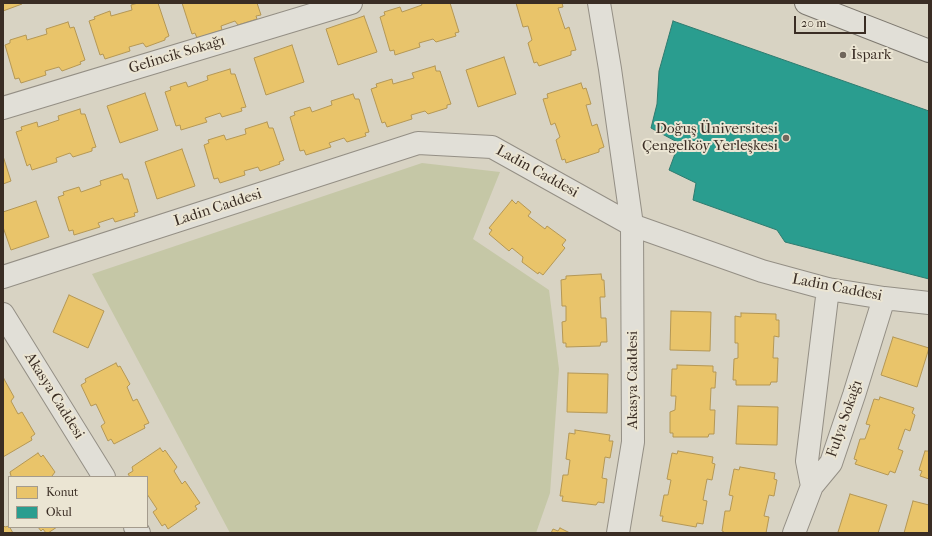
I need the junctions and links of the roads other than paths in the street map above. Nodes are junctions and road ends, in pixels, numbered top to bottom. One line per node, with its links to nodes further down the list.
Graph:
1 (351, 3): 5 (street, Gelincik Sokağı)
2 (599, 3): 6 (street, Akasya Caddesi)
3 (806, 3): 4 (street)
4 (929, 51)
5 (3, 108)
6 (632, 225): 7 (street, Ladin Caddesi); 8 (street, Ladin Caddesi); 14 (street, Akasya Caddesi)
7 (3, 277)
8 (828, 288): 9 (street, Ladin Caddesi); 13 (street)
9 (884, 298): 10 (street, Ladin Caddesi); 13 (street, Fulya Sokağı)
10 (929, 303)
11 (3, 314): 12 (street, Akasya Caddesi)
12 (103, 476)
13 (812, 486): 15 (street, Fulya Sokağı)
14 (618, 533)
15 (794, 533)

